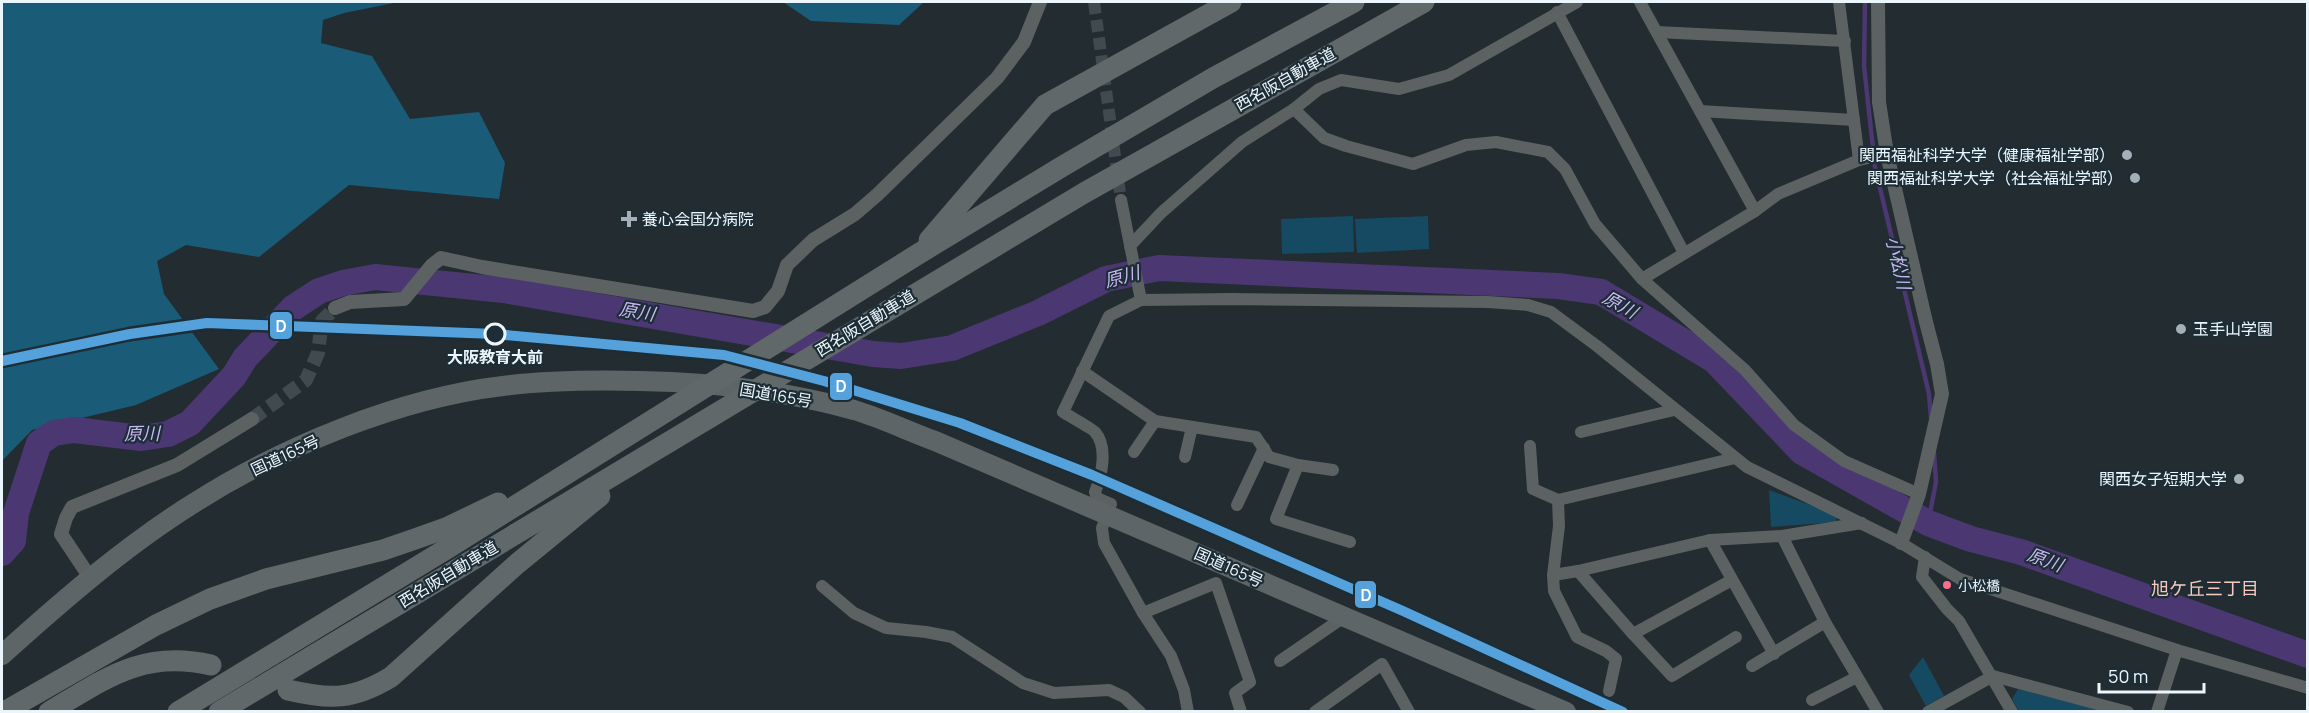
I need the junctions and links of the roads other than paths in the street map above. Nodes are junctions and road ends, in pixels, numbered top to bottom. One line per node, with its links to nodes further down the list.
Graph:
1 (1040, 2): 24 (street)
2 (1231, 2): 21 (highway)
3 (1354, 2): 21 (highway, 西名阪自動車道)
4 (1424, 2): 28 (highway, 西名阪自動車道)
5 (1577, 2): 9 (street)
6 (1640, 2): 10 (street)
7 (1839, 2): 11 (street)
8 (1878, 2): 15 (street)
9 (1557, 12): 12 (street); 20 (street)
10 (1657, 32): 11 (street); 13 (street)
11 (1845, 41): 14 (street)
12 (1294, 109): 19 (street); 22 (street)
13 (1700, 111): 14 (street); 18 (street)
14 (1854, 120): 16 (street)
15 (1887, 154): 16 (street); 40 (street)
16 (1859, 160): 18 (street)
17 (1122, 200): 19 (street)
18 (1755, 211): 20 (street)
19 (1130, 246): 23 (street)
20 (1684, 253): 22 (street)
21 (915, 256): 26 (highway, 西名阪自動車道)
22 (1642, 279): 40 (street)
23 (1140, 295): 25 (street); 27 (street)
24 (335, 308)
25 (1082, 371): 30 (street); 43 (street)
26 (672, 409): 72 (highway); 74 (highway, 西名阪自動車道)
27 (1674, 410): 32 (street); 37 (street)
28 (713, 415): 69 (highway); 75 (highway, 西名阪自動車道)
29 (252, 419): 52 (street)
30 (1155, 421): 31 (street); 35 (street)
31 (1192, 427): 34 (street); 36 (street)
32 (1581, 432)
33 (1530, 446): 41 (street)
34 (1264, 448): 38 (street); 42 (street)
35 (1134, 452)
36 (1185, 457)
37 (1735, 458): 41 (street); 44 (street)
38 (1298, 465): 39 (street); 48 (street)
39 (1333, 470)
40 (1917, 498): 46 (street)
41 (1558, 500): 51 (street)
42 (1237, 506)
43 (1107, 514): 52 (highway, 国道165号); 55 (street); 56 (highway, 国道165号)
44 (1862, 523): 45 (street); 46 (street)
45 (1782, 536): 47 (street); 57 (street)
46 (1903, 538): 49 (street)
47 (1710, 540): 50 (street); 53 (street)
48 (1350, 542)
49 (1925, 557): 60 (street); 66 (street)
50 (1578, 571): 51 (street); 58 (street)
51 (1553, 575): 70 (street)
52 (91, 579): 62 (highway, 国道165号)
53 (1732, 579): 58 (street); 61 (street)
54 (822, 586): 76 (street)
55 (1143, 613): 77 (street); 78 (street)
56 (1344, 617): 63 (street); 81 (highway, 国道165号)
57 (1825, 622): 61 (street); 67 (street)
58 (1633, 634): 59 (street)
59 (1736, 637)
60 (2177, 650): 68 (street); 86 (street)
61 (1774, 654): 65 (street)
62 (2, 655)
63 (1280, 662)
64 (211, 665): 73 (highway)
65 (1752, 666)
66 (1993, 676): 83 (street); 84 (street); 85 (street)
67 (1857, 677): 71 (street); 82 (street)
68 (2307, 688)
69 (288, 690)
70 (1609, 691)
71 (1812, 700)
72 (4, 711)
73 (49, 711)
74 (178, 711)
75 (219, 711)
76 (1140, 711)
77 (1188, 711)
78 (1241, 711)
79 (1315, 711): 80 (street)
80 (1409, 711)
81 (1566, 711)
82 (1878, 711)
83 (1928, 711)
84 (2012, 711)
85 (2122, 711)
86 (2157, 711)

